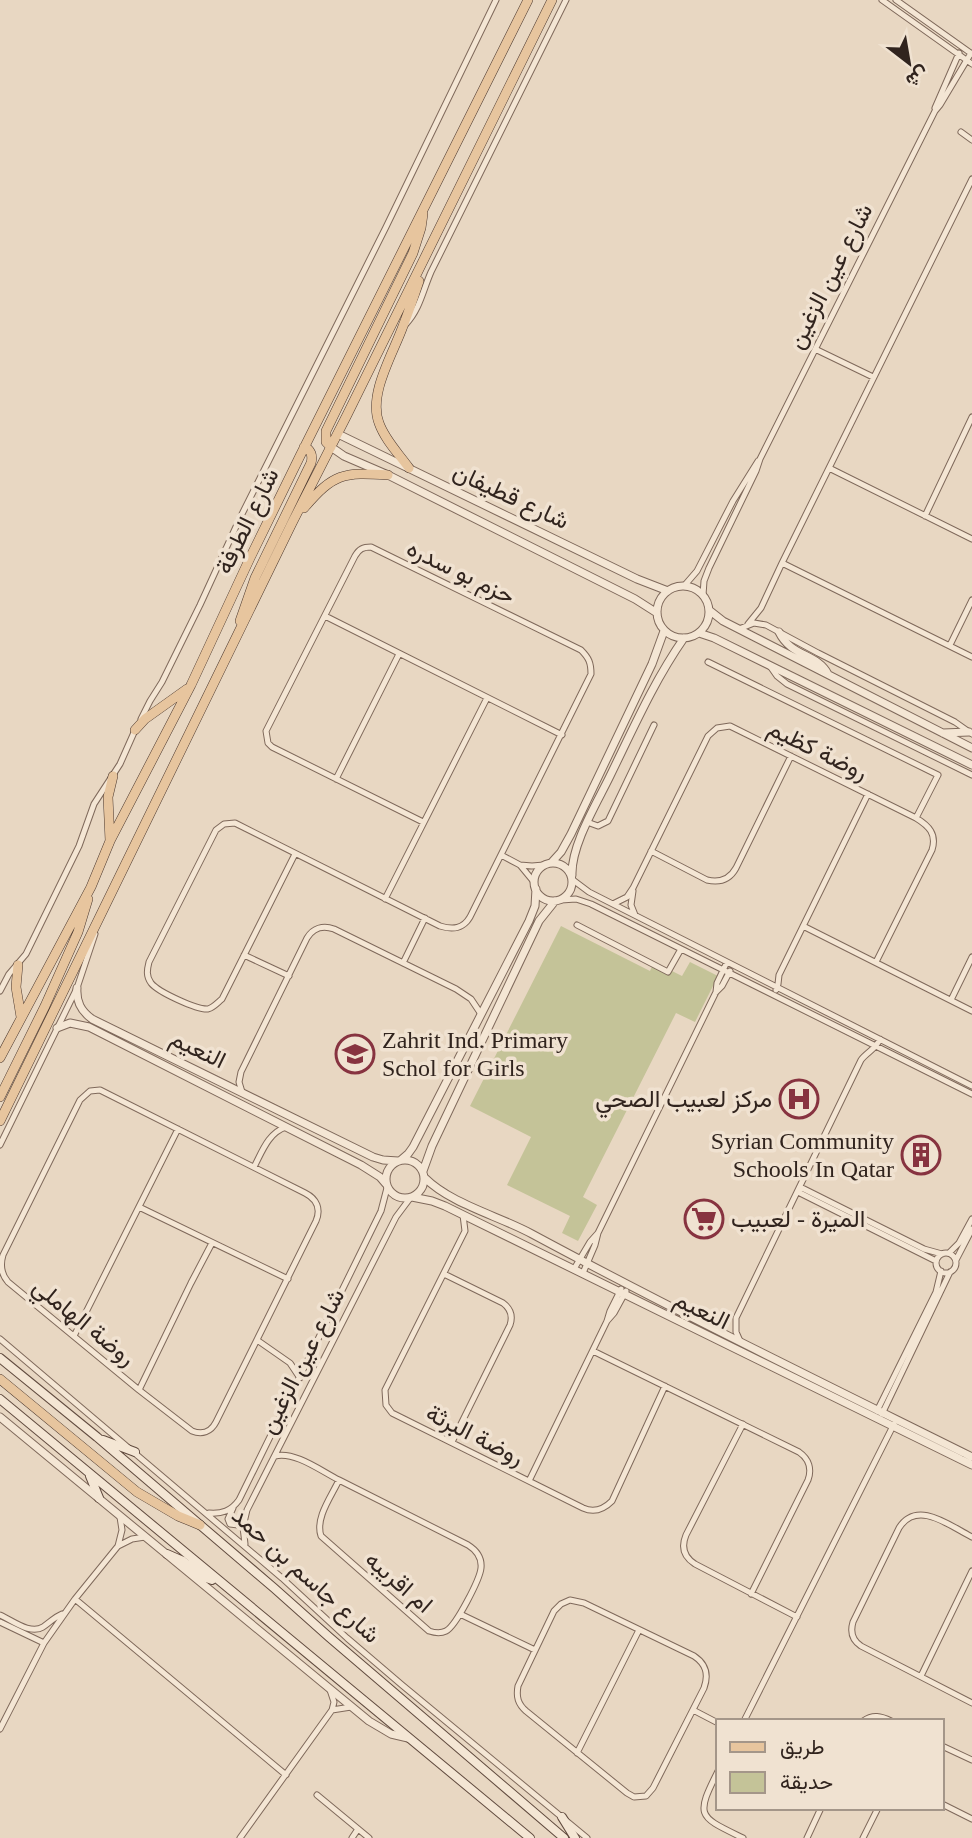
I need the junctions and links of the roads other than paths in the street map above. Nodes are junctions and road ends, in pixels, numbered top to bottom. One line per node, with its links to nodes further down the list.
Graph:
1 (496, 0): 59 (street, شارع الطرفة)
2 (528, 0): 15 (main road, شارع الطرفة)
3 (552, 0): 16 (main road, شارع الطرفة)
4 (566, 0): 17 (street)
5 (883, 0): 8 (street)
6 (897, 0): 7 (street)
7 (962, 47): 8 (street, شارع عين الزغين); 9 (street)
8 (959, 54): 10 (street); 11 (street, شارع عين الزغين)
9 (971, 54): 10 (street, شارع عين الزغين)
10 (969, 62): 11 (street, شارع عين الزغين)
11 (935, 111): 18 (street, شارع عين الزغين)
12 (961, 132): 13 (street)
13 (972, 140)
14 (972, 179): 19 (street)
15 (424, 206): 21 (main road); 23 (main road, شارع الطرفة)
16 (424, 260): 17 (main road); 22 (main road, شارع الطرفة)
17 (404, 326): 27 (main road)
18 (815, 349): 19 (street); 26 (street, شارع عين الزغين)
19 (873, 377): 28 (street)
20 (972, 417): 30 (street)
21 (327, 430): 22 (main road); 23 (main road); 25 (main road)
22 (338, 434): 25 (main road, شارع الطرفة); 27 (street, شارع قطيفان)
23 (310, 436): 24 (main road, شارع الطرفة)
24 (304, 447): 49 (main road); 56 (main road, شارع الطرفة)
25 (331, 447): 29 (street); 31 (main road, شارع الطرفة)
26 (760, 459): 34 (street, شارع عين الزغين); 36 (street, شارع عين الزغين)
27 (409, 468): 35 (street, شارع قطيفان)
28 (829, 468): 30 (street); 33 (street)
29 (388, 475): 31 (main road); 40 (street)
30 (925, 516): 32 (street)
31 (292, 523): 49 (main road, شارع الطرفة)
32 (972, 539)
33 (782, 563): 38 (street); 50 (street)
34 (684, 586): 35 (street); 36 (street)
35 (668, 591): 40 (street)
36 (703, 595): 39 (street)
37 (972, 600): 50 (street)
38 (761, 608): 42 (street); 43 (street)
39 (709, 610): 44 (street); 47 (street)
40 (657, 613): 45 (street)
41 (325, 616): 51 (street); 62 (street, حزم بو سدره); 68 (street, حزم بو سدره)
42 (761, 623): 43 (street); 46 (street)
43 (747, 625): 44 (street)
44 (739, 629): 55 (street)
45 (664, 631): 48 (street); 77 (street)
46 (779, 632): 55 (street); 61 (street)
47 (699, 633): 48 (street); 54 (street)
48 (684, 638): 72 (street)
49 (234, 643): 88 (main road, شارع الطرفة)
50 (950, 645): 52 (street)
51 (399, 654): 57 (street); 68 (street)
52 (972, 657)
53 (708, 662): 70 (street)
54 (770, 666): 65 (street); 66 (street)
55 (828, 675): 60 (street)
56 (191, 685): 59 (main road); 73 (main road, شارع الطرفة)
57 (487, 698): 62 (street); 71 (street)
58 (654, 724): 72 (street)
59 (135, 730): 67 (street, شارع الطرفة)
60 (942, 733): 61 (street); 63 (street)
61 (970, 733)
62 (562, 735): 76 (street, حزم بو سدره)
63 (972, 748)
64 (791, 756): 69 (street, روضة كظيم); 74 (street, روضة كظيم); 74 (street)
65 (972, 765)
66 (972, 775)
67 (113, 776): 73 (main road); 97 (street, شارع الطرفة)
68 (336, 779): 71 (street, حزم بو سدره)
69 (868, 794): 70 (street, روضة كظيم); 90 (street)
70 (916, 818): 94 (street)
71 (423, 822): 83 (street)
72 (587, 822): 79 (street)
73 (110, 841): 81 (main road, شارع الطرفة)
74 (651, 851): 82 (street, روضة كظيم)
75 (295, 854): 83 (street, حزم بو سدره); 92 (street, حزم بو سدره); 92 (street, حزم بو سدره)
76 (501, 855): 78 (street); 87 (street, حزم بو سدره)
77 (548, 864): 78 (street); 79 (street); 80 (street)
78 (520, 865): 80 (street)
79 (572, 877): 84 (street); 85 (street)
80 (535, 886): 84 (street); 109 (street)
81 (91, 887): 110 (main road, شارع الطرفة); 118 (main road)
82 (634, 888): 85 (street, روضة كظيم); 86 (street, روضة كظيم)
83 (384, 899): 87 (street, حزم بو سدره)
84 (558, 900): 91 (street); 127 (street)
85 (612, 904): 86 (street)
86 (635, 915): 96 (street)
87 (425, 918): 95 (street)
88 (98, 922): 102 (street, شارع الطرفة); 120 (main road, شارع الطرفة)
89 (577, 926): 91 (street)
90 (803, 926): 94 (street); 99 (street)
91 (681, 949): 98 (street)
92 (244, 955): 100 (street)
93 (972, 957): 107 (street)
94 (876, 962): 107 (street)
95 (403, 963): 100 (street); 109 (street)
96 (730, 964): 98 (street); 101 (street)
97 (18, 965): 104 (street, شارع الطرفة); 110 (main road)
98 (726, 971): 105 (street); 141 (street)
99 (779, 975): 101 (street); 103 (street)
100 (289, 976): 116 (street)
101 (769, 984): 103 (street); 105 (street)
102 (77, 988): 111 (street, شارع الطرفة); 116 (street, النعيم)
103 (777, 988): 106 (street); 112 (street)
104 (0, 991)
105 (765, 991): 106 (street)
106 (773, 995): 113 (street)
107 (951, 1000): 108 (street)
108 (972, 1011)
109 (481, 1014): 125 (street)
110 (21, 1017): 114 (main road, شارع الطرفة)
111 (57, 1028): 119 (street, النعيم); 124 (street, شارع الطرفة)
112 (880, 1039): 113 (street); 115 (street)
113 (877, 1046): 117 (street); 129 (street)
114 (0, 1058)
115 (972, 1086)
116 (242, 1091): 125 (street, النعيم)
117 (972, 1094)
118 (0, 1097)
119 (268, 1118): 121 (street, النعيم); 123 (street)
120 (0, 1121)
121 (286, 1127): 123 (street); 128 (street, النعيم)
122 (178, 1129): 126 (street, روضة الهاملي); 131 (street); 150 (street, روضة الهاملي)
123 (271, 1136): 126 (street)
124 (0, 1144)
125 (399, 1160): 127 (street); 128 (street)
126 (254, 1167): 147 (street, روضة الهاملي)
127 (424, 1175): 130 (street); 141 (street, النعيم)
128 (387, 1186): 130 (street); 156 (street, شارع عين الزغين)
129 (799, 1189): 138 (street); 140 (street); 153 (street)
130 (411, 1197): 132 (street, النعيم); 168 (street, شارع عين الزغين)
131 (139, 1207): 137 (street); 150 (street)
132 (463, 1216): 134 (street, النعيم); 136 (street)
133 (972, 1219): 138 (street)
134 (478, 1223): 136 (street); 142 (street, النعيم)
135 (972, 1229): 139 (street)
136 (465, 1231): 146 (street, روضة البرثة)
137 (212, 1243): 147 (street); 161 (street)
138 (945, 1253): 139 (street); 140 (street)
139 (956, 1260): 144 (street)
140 (936, 1261): 143 (street)
141 (584, 1262): 142 (street); 145 (street); 148 (street, النعيم)
142 (574, 1269): 145 (street, النعيم)
143 (942, 1271): 144 (street); 163 (street)
144 (950, 1272): 163 (street)
145 (583, 1273): 149 (street, النعيم)
146 (444, 1275): 169 (street); 169 (street, روضة البرثة)
147 (288, 1279): 152 (street, روضة الهاملي)
148 (627, 1284): 149 (street); 153 (street, النعيم)
149 (622, 1293): 154 (street); 163 (street, النعيم)
150 (74, 1336): 161 (street, روضة الهاملي)
151 (0, 1339): 170 (street, شارع جاسم بن حمد)
152 (257, 1340): 157 (street); 161 (street, روضة الهاملي)
153 (740, 1341): 163 (street, النعيم)
154 (593, 1351): 160 (street); 177 (street)
155 (0, 1358): 167 (main road, شارع جاسم بن حمد)
156 (309, 1359): 157 (street); 158 (street, شارع عين الزغين)
157 (290, 1363): 158 (street)
158 (300, 1378): 179 (street, شارع عين الزغين)
159 (0, 1379): 183 (main road)
160 (665, 1386): 166 (street); 177 (street, روضة البرثة)
161 (139, 1390)
162 (0, 1399): 175 (main road)
163 (878, 1415): 165 (street, النعيم)
164 (0, 1417): 178 (street)
165 (894, 1423): 173 (street, النعيم); 174 (street, النعيم); 196 (street)
166 (743, 1424): 191 (street); 191 (street)
167 (97, 1437): 170 (main road); 183 (main road, شارع جاسم بن حمد)
168 (282, 1441): 171 (street, ام اقريبه); 172 (street, شارع عين الزغين)
169 (452, 1442): 177 (street, روضة البرثة)
170 (135, 1452): 180 (street, شارع جاسم بن حمد)
171 (292, 1455): 172 (street); 176 (street, ام اقريبه)
172 (275, 1456): 182 (street, شارع عين الزغين)
173 (972, 1457)
174 (972, 1465)
175 (89, 1474): 178 (main road); 190 (main road)
176 (339, 1480): 194 (street, ام اقريبه); 194 (street, ام اقريبه)
177 (529, 1481)
178 (99, 1498): 181 (street)
179 (233, 1508): 180 (street); 182 (street)
180 (206, 1512): 187 (street, شارع جاسم بن حمد)
181 (120, 1516): 184 (street); 186 (street)
182 (245, 1516): 187 (street, شارع عين الزغين)
183 (200, 1525): 229 (main road, شارع جاسم بن حمد)
184 (147, 1537): 186 (street); 188 (street)
185 (972, 1537): 201 (street)
186 (118, 1546): 192 (street)
187 (246, 1547): 222 (street, شارع جاسم بن حمد)
188 (167, 1554): 190 (main road); 202 (street)
189 (972, 1572): 201 (street)
190 (219, 1582): 212 (main road)
191 (751, 1594): 196 (street)
192 (75, 1599): 193 (street); 216 (street)
193 (65, 1612): 195 (street); 199 (street)
194 (460, 1614): 200 (street)
195 (0, 1615)
196 (797, 1616): 207 (street)
197 (0, 1622): 199 (street)
198 (639, 1630): 200 (street); 206 (street); 214 (street)
199 (44, 1643): 211 (street)
200 (535, 1650): 214 (street)
201 (921, 1676): 203 (street)
202 (330, 1690): 204 (street); 205 (street)
203 (972, 1703)
204 (351, 1707): 205 (street); 212 (street)
205 (332, 1710): 216 (street)
206 (693, 1710): 210 (street); 214 (street)
207 (745, 1719)
208 (867, 1719): 209 (street)
209 (887, 1719)
210 (716, 1722)
211 (0, 1729)
212 (408, 1738): 228 (main road)
213 (944, 1747): 215 (street)
214 (577, 1753)
215 (972, 1760)
216 (286, 1774): 225 (street)
217 (716, 1775): 232 (street)
218 (317, 1795): 224 (street)
219 (944, 1805): 223 (street)
220 (820, 1810): 233 (street)
221 (877, 1810): 234 (street)
222 (562, 1817): 230 (main road); 231 (street, شارع جاسم بن حمد)
223 (972, 1819)
224 (358, 1829): 226 (street); 227 (street)
225 (240, 1838)
226 (352, 1838)
227 (369, 1838)
228 (530, 1838)
229 (564, 1838)
230 (575, 1838)
231 (587, 1838)
232 (743, 1838)
233 (807, 1838)
234 (863, 1838)

